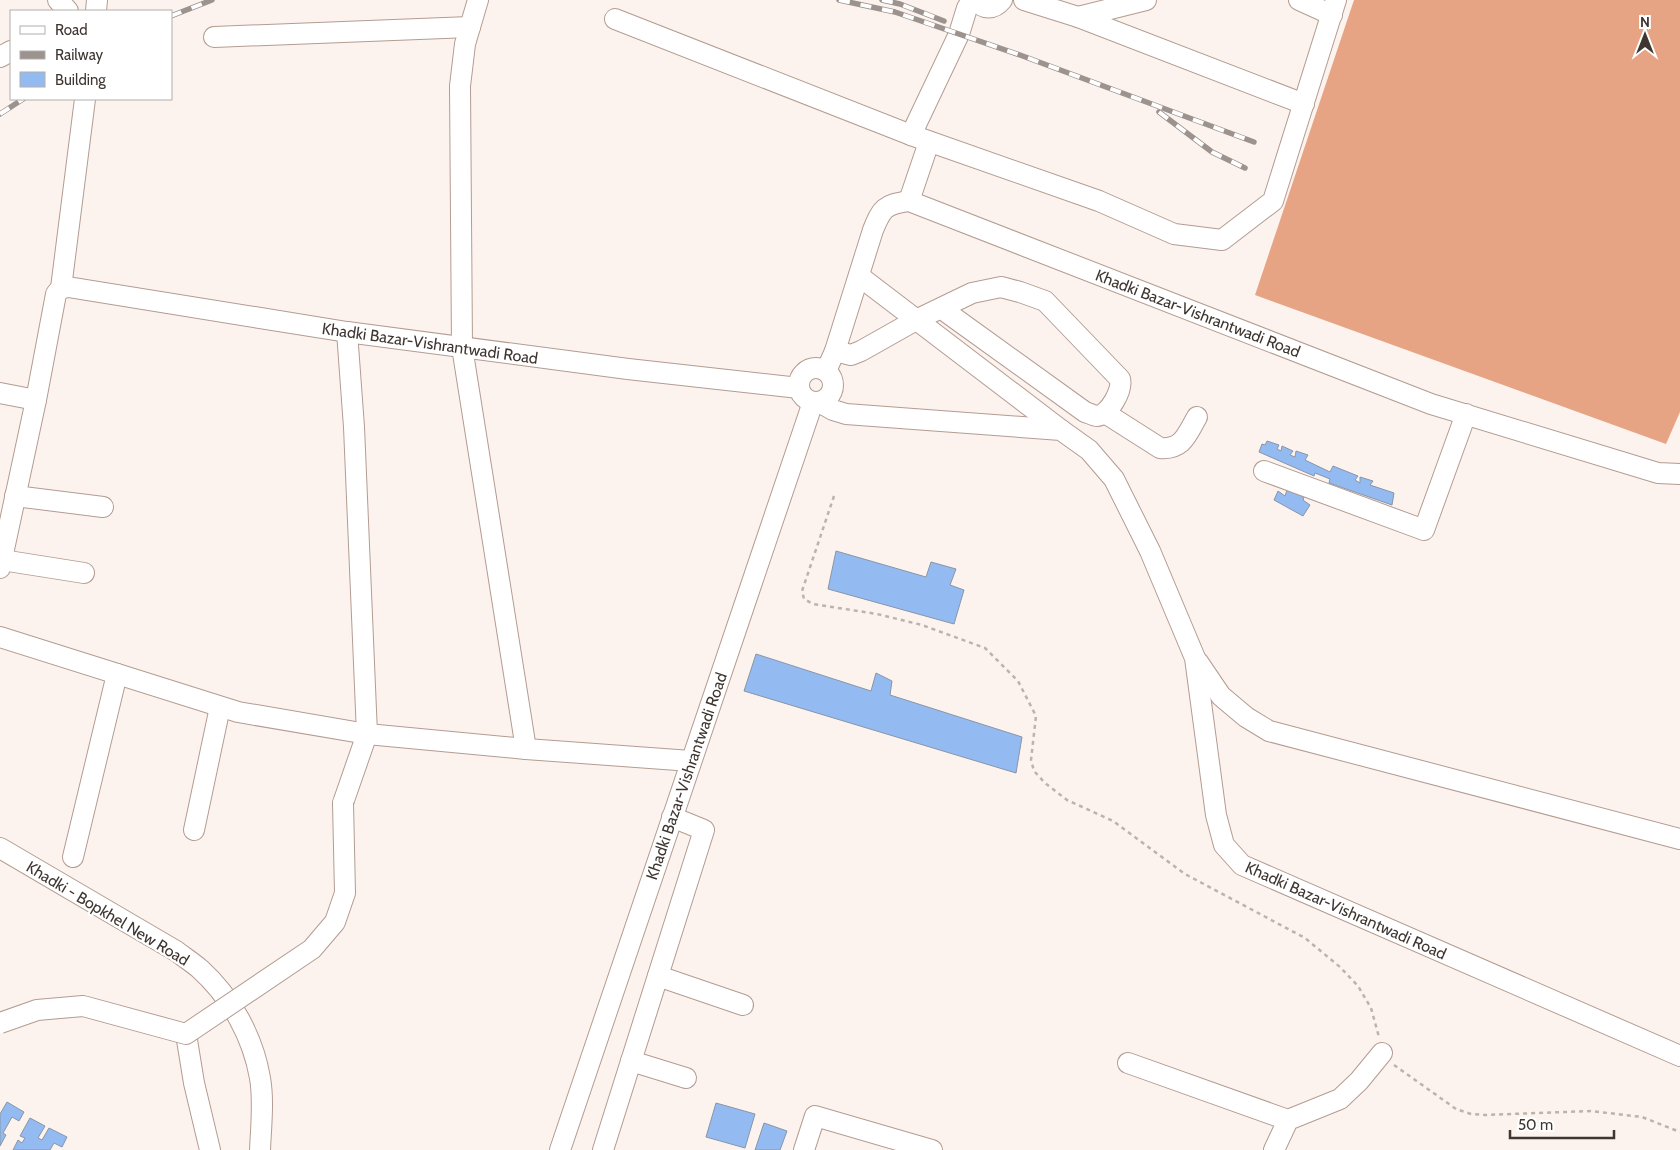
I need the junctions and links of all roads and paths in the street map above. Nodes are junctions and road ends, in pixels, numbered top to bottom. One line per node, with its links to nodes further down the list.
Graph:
1 (58, 0): 9 (street)
2 (478, 0): 12 (street)
3 (974, 0): 4 (street); 16 (street)
4 (1002, 0)
5 (1024, 0): 10 (street)
6 (1146, 0): 10 (street)
7 (1299, 0): 8 (street)
8 (1334, 7): 15 (street)
9 (67, 10)
10 (1078, 17): 15 (street)
11 (615, 19): 16 (street)
12 (470, 27): 13 (street); 23 (street)
13 (214, 37)
14 (84, 100): 19 (street)
15 (1304, 104): 16 (street)
16 (920, 139): 17 (street)
17 (909, 201): 18 (street); 30 (street, Khadki Bazar-Vishrantwadi Road)
18 (859, 276): 21 (street); 24 (street)
19 (61, 288): 22 (street, Khadki Bazar-Vishrantwadi Road); 28 (street)
20 (942, 309): 21 (street); 29 (street); 29 (street)
21 (916, 320): 24 (street); 32 (street)
22 (347, 332): 23 (street, Khadki Bazar-Vishrantwadi Road); 44 (street)
23 (462, 347): 27 (street, Khadki Bazar-Vishrantwadi Road); 45 (street)
24 (835, 351): 25 (street)
25 (826, 371): 27 (street); 27 (street)
26 (0, 393): 28 (street)
27 (810, 398): 32 (street, Khadki Bazar-Vishrantwadi Road); 46 (street, Khadki Bazar-Vishrantwadi Road)
28 (36, 400): 36 (street)
29 (1105, 414): 31 (street)
30 (1466, 414): 33 (street); 34 (street, Khadki Bazar-Vishrantwadi Road)
31 (1197, 417)
32 (1061, 430): 41 (street, Khadki Bazar-Vishrantwadi Road)
33 (1264, 471)
34 (1680, 474)
35 (834, 496): 56 (path)
36 (9, 507): 37 (street); 38 (street)
37 (103, 507)
38 (1, 564): 39 (street)
39 (84, 573)
40 (0, 637): 42 (street)
41 (1195, 658): 49 (street); 57 (street, Khadki Bazar-Vishrantwadi Road)
42 (117, 674): 43 (street); 51 (street)
43 (220, 707): 44 (street); 48 (street)
44 (367, 734): 45 (street); 55 (street, bridge)
45 (526, 748): 46 (street)
46 (691, 761): 47 (street, Khadki Bazar-Vishrantwadi Road)
47 (672, 817): 52 (street); 65 (street, Khadki Bazar-Vishrantwadi Road)
48 (194, 830)
49 (1680, 839)
50 (0, 848): 64 (street, Khadki - Bopkhel New Road)
51 (73, 857)
52 (658, 976): 53 (street); 58 (street)
53 (743, 1005)
54 (0, 1022): 55 (street, bridge)
55 (186, 1034): 63 (street)
56 (1382, 1053): 61 (street); 62 (path)
57 (1680, 1056)
58 (631, 1061): 60 (street); 66 (street)
59 (1128, 1063): 61 (street)
60 (686, 1078)
61 (1288, 1120): 69 (street)
62 (1680, 1132)
63 (210, 1150)
64 (260, 1150)
65 (560, 1150)
66 (602, 1150)
67 (804, 1150): 68 (street)
68 (932, 1150)
69 (1274, 1150)

